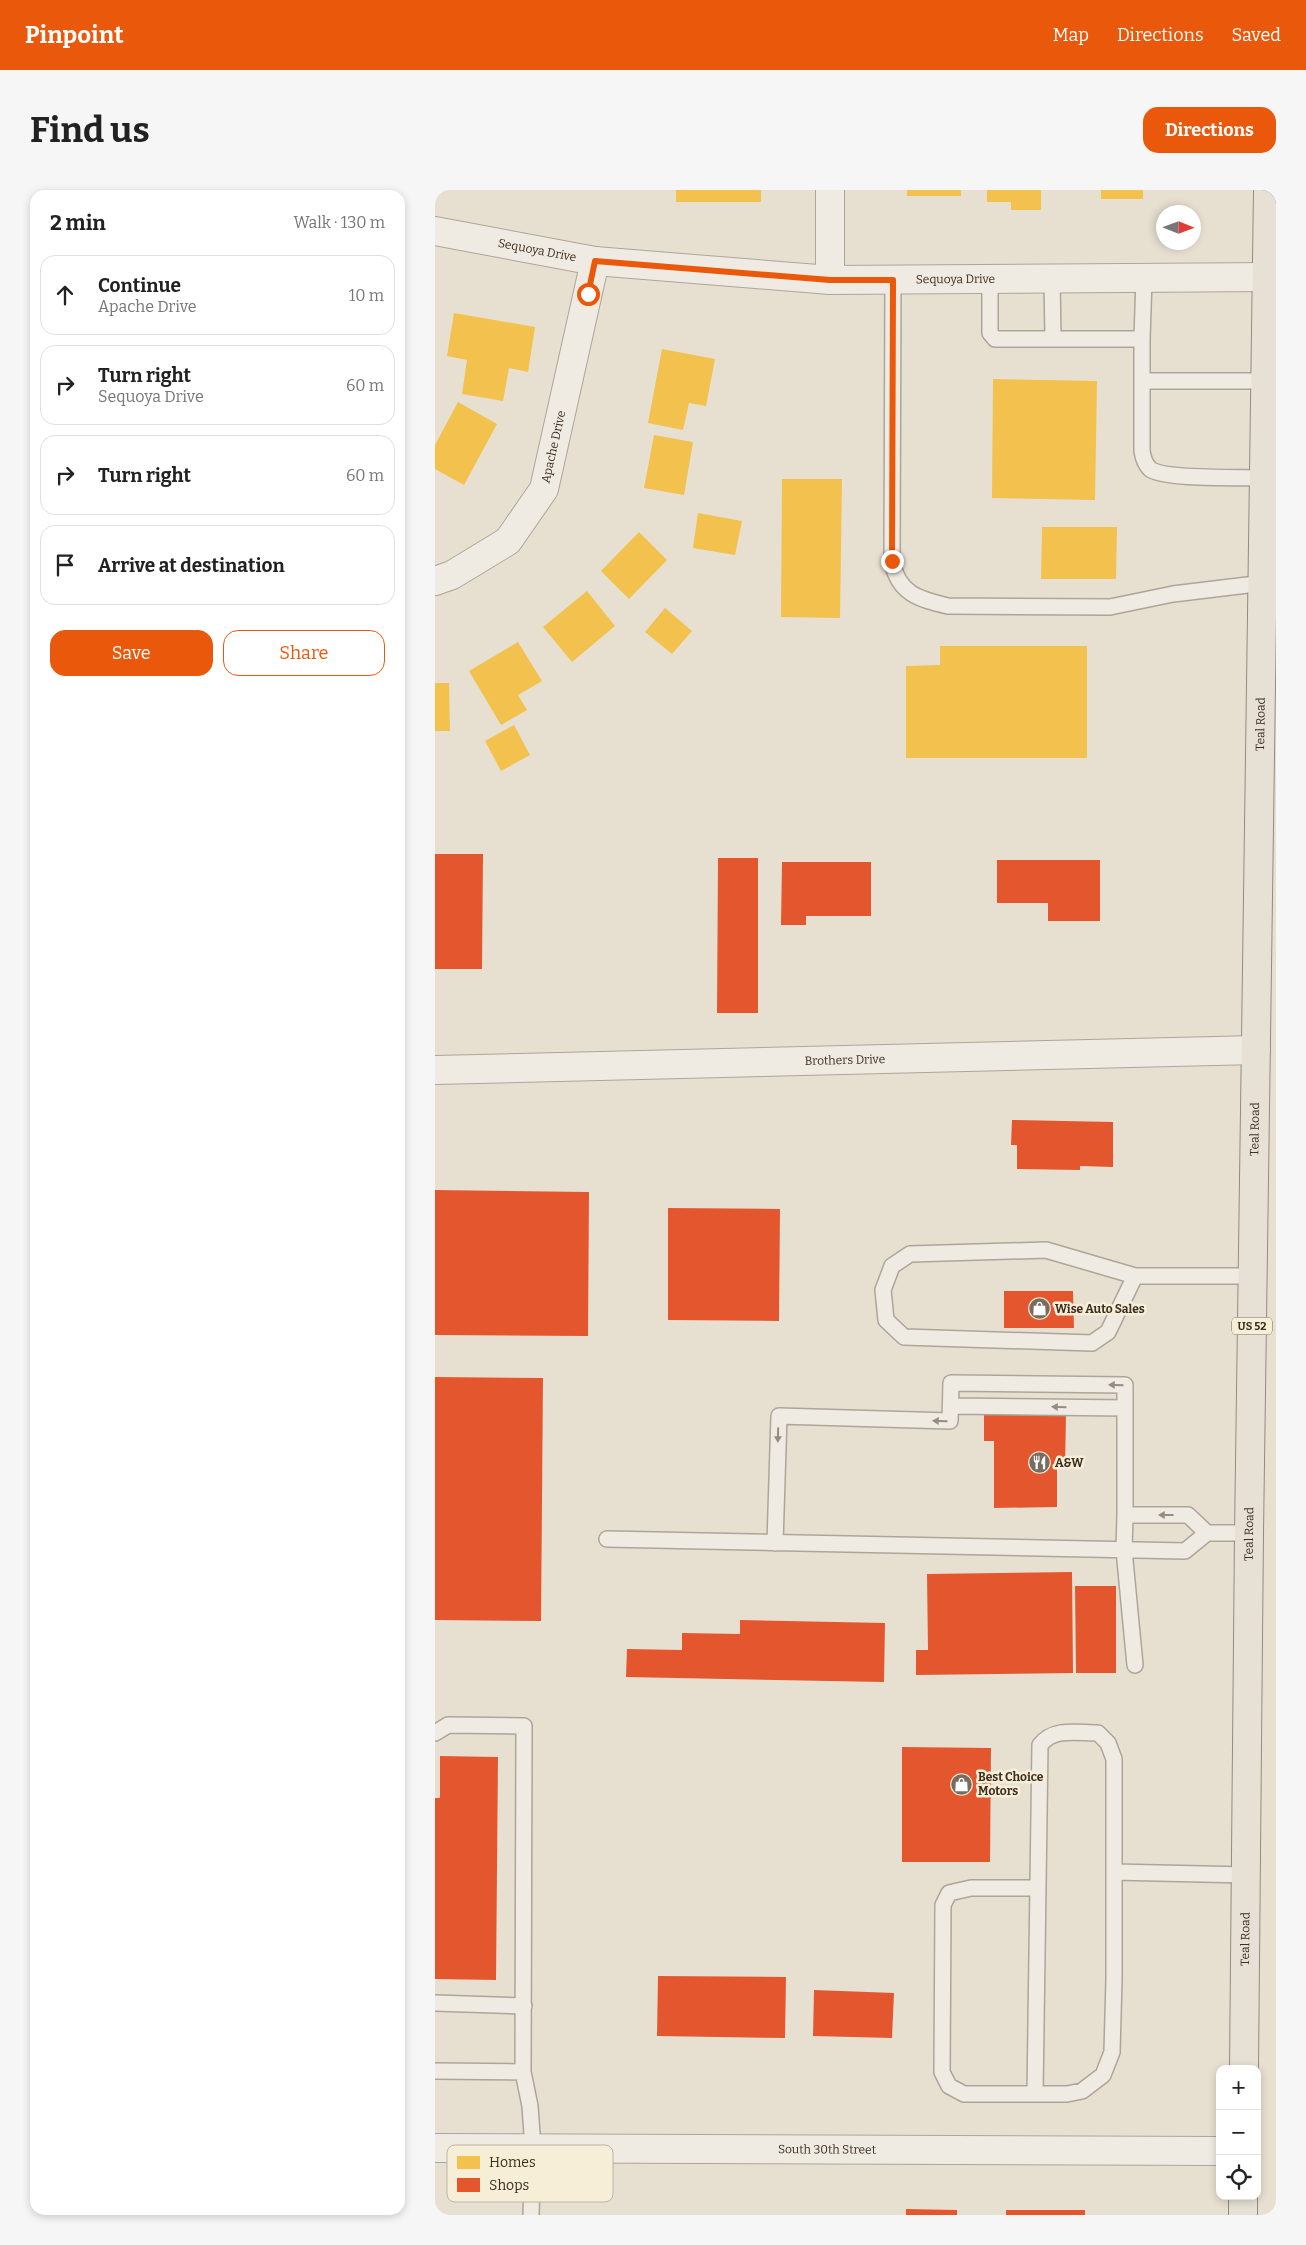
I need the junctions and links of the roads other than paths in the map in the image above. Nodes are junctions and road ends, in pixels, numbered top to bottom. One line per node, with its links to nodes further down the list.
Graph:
1 (830, 190): 9 (street)
2 (1268, 190): 5 (main road, Teal Road / US 52)
3 (435, 231): 4 (street, Sequoya Drive)
4 (595, 261): 9 (street, Sequoya Drive); 16 (street, Apache Drive)
5 (1272, 277): 6 (street, Sequoya Drive); 14 (main road, Teal Road / US 52)
6 (1144, 278): 8 (street, Sequoya Drive); 12 (lane)
7 (989, 279): 8 (street, Sequoya Drive); 10 (street, Sequoya Drive); 11 (lane)
8 (1052, 279): 11 (lane)
9 (830, 280): 10 (street, Sequoya Drive)
10 (893, 280): 17 (lane)
11 (1053, 339): 12 (lane)
12 (1142, 339): 13 (lane)
13 (1143, 381): 14 (lane); 15 (lane)
14 (1266, 381): 15 (main road, Teal Road / US 52)
15 (1265, 478): 17 (main road, Teal Road / US 52)
16 (435, 581)
17 (1264, 583): 18 (main road, Teal Road / US 52)
18 (1256, 1050): 19 (street, Brothers Drive); 21 (main road, Teal Road / US 52)
19 (435, 1070)
20 (1135, 1276): 20 (lane); 21 (lane)
21 (1253, 1276): 26 (main road, Teal Road / US 52)
22 (951, 1406): 23 (lane, one-way to 22); 23 (lane, one-way to 22); 28 (lane, one-way to 28)
23 (1125, 1408): 24 (lane)
24 (1125, 1515): 25 (lane, one-way to 24); 29 (lane)
25 (1207, 1533): 26 (lane); 29 (lane)
26 (1249, 1533): 33 (main road, Teal Road / US 52)
27 (607, 1539): 28 (lane)
28 (775, 1543): 29 (lane)
29 (1124, 1550): 30 (lane)
30 (1135, 1665)
31 (435, 1733): 36 (lane)
32 (1114, 1872): 33 (lane); 34 (lane); 40 (lane)
33 (1247, 1875): 37 (main road, Teal Road / US 52)
34 (1037, 1888): 40 (lane); 40 (lane)
35 (435, 2003): 36 (lane)
36 (524, 2006): 39 (lane)
37 (1245, 2065)
38 (435, 2071): 39 (lane)
39 (523, 2072): 41 (lane)
40 (1035, 2094)
41 (533, 2145)
42 (613, 2148): 43 (street, South 30th Street)
43 (1216, 2151)
44 (1243, 2200): 47 (main road)
45 (531, 2202): 46 (lane)
46 (531, 2215)
47 (1243, 2215)

